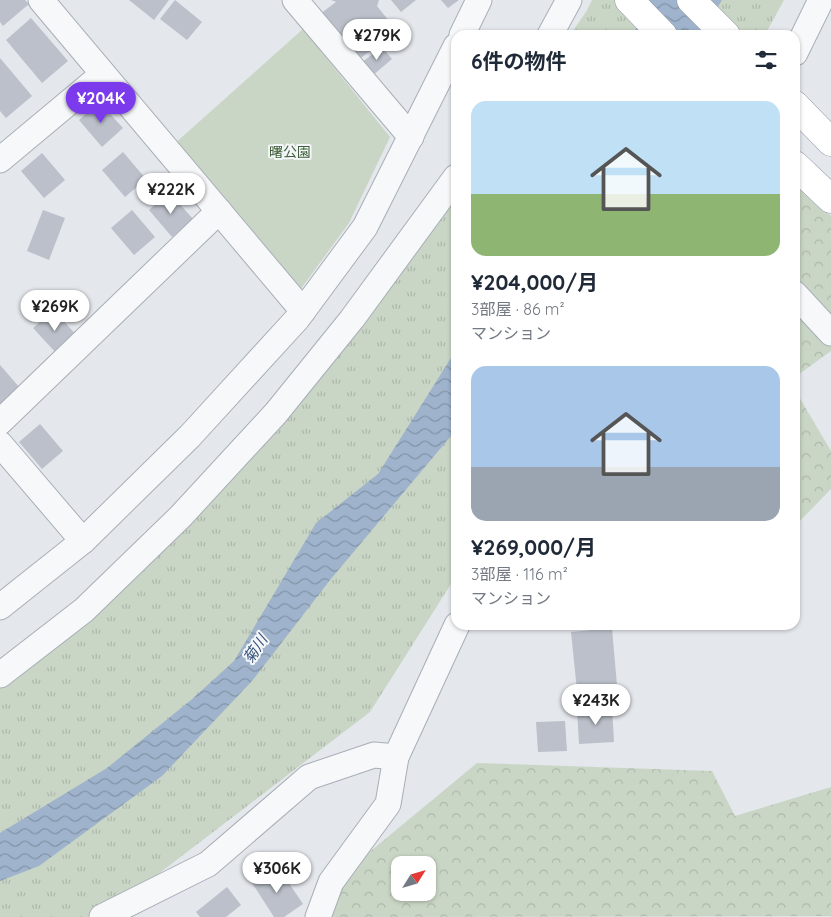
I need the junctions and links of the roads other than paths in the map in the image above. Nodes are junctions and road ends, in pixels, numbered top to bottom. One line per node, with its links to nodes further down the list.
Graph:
1 (41, 0): 16 (street)
2 (295, 0): 18 (street)
3 (479, 0): 9 (street)
4 (485, 0): 10 (street)
5 (570, 0): 11 (street)
6 (629, 0): 12 (highway)
7 (691, 0): 13 (highway)
8 (821, 0): 14 (street)
9 (464, 30)
10 (480, 30)
11 (553, 30)
12 (658, 30)
13 (721, 30)
14 (800, 42)
15 (451, 56): 18 (street)
16 (104, 74): 20 (street); 24 (street)
17 (800, 110): 19 (highway)
18 (410, 137): 26 (street)
19 (831, 142)
20 (0, 160)
21 (802, 172): 23 (highway)
22 (451, 183): 33 (street)
23 (831, 199)
24 (219, 211): 26 (street); 28 (street)
25 (800, 300): 27 (street)
26 (303, 310): 30 (street)
27 (831, 334)
28 (0, 422)
29 (0, 444): 30 (street)
30 (83, 541): 31 (street)
31 (0, 607)
32 (455, 630): 34 (street)
33 (0, 675)
34 (396, 757): 35 (street); 36 (street)
35 (102, 917)
36 (318, 917)

